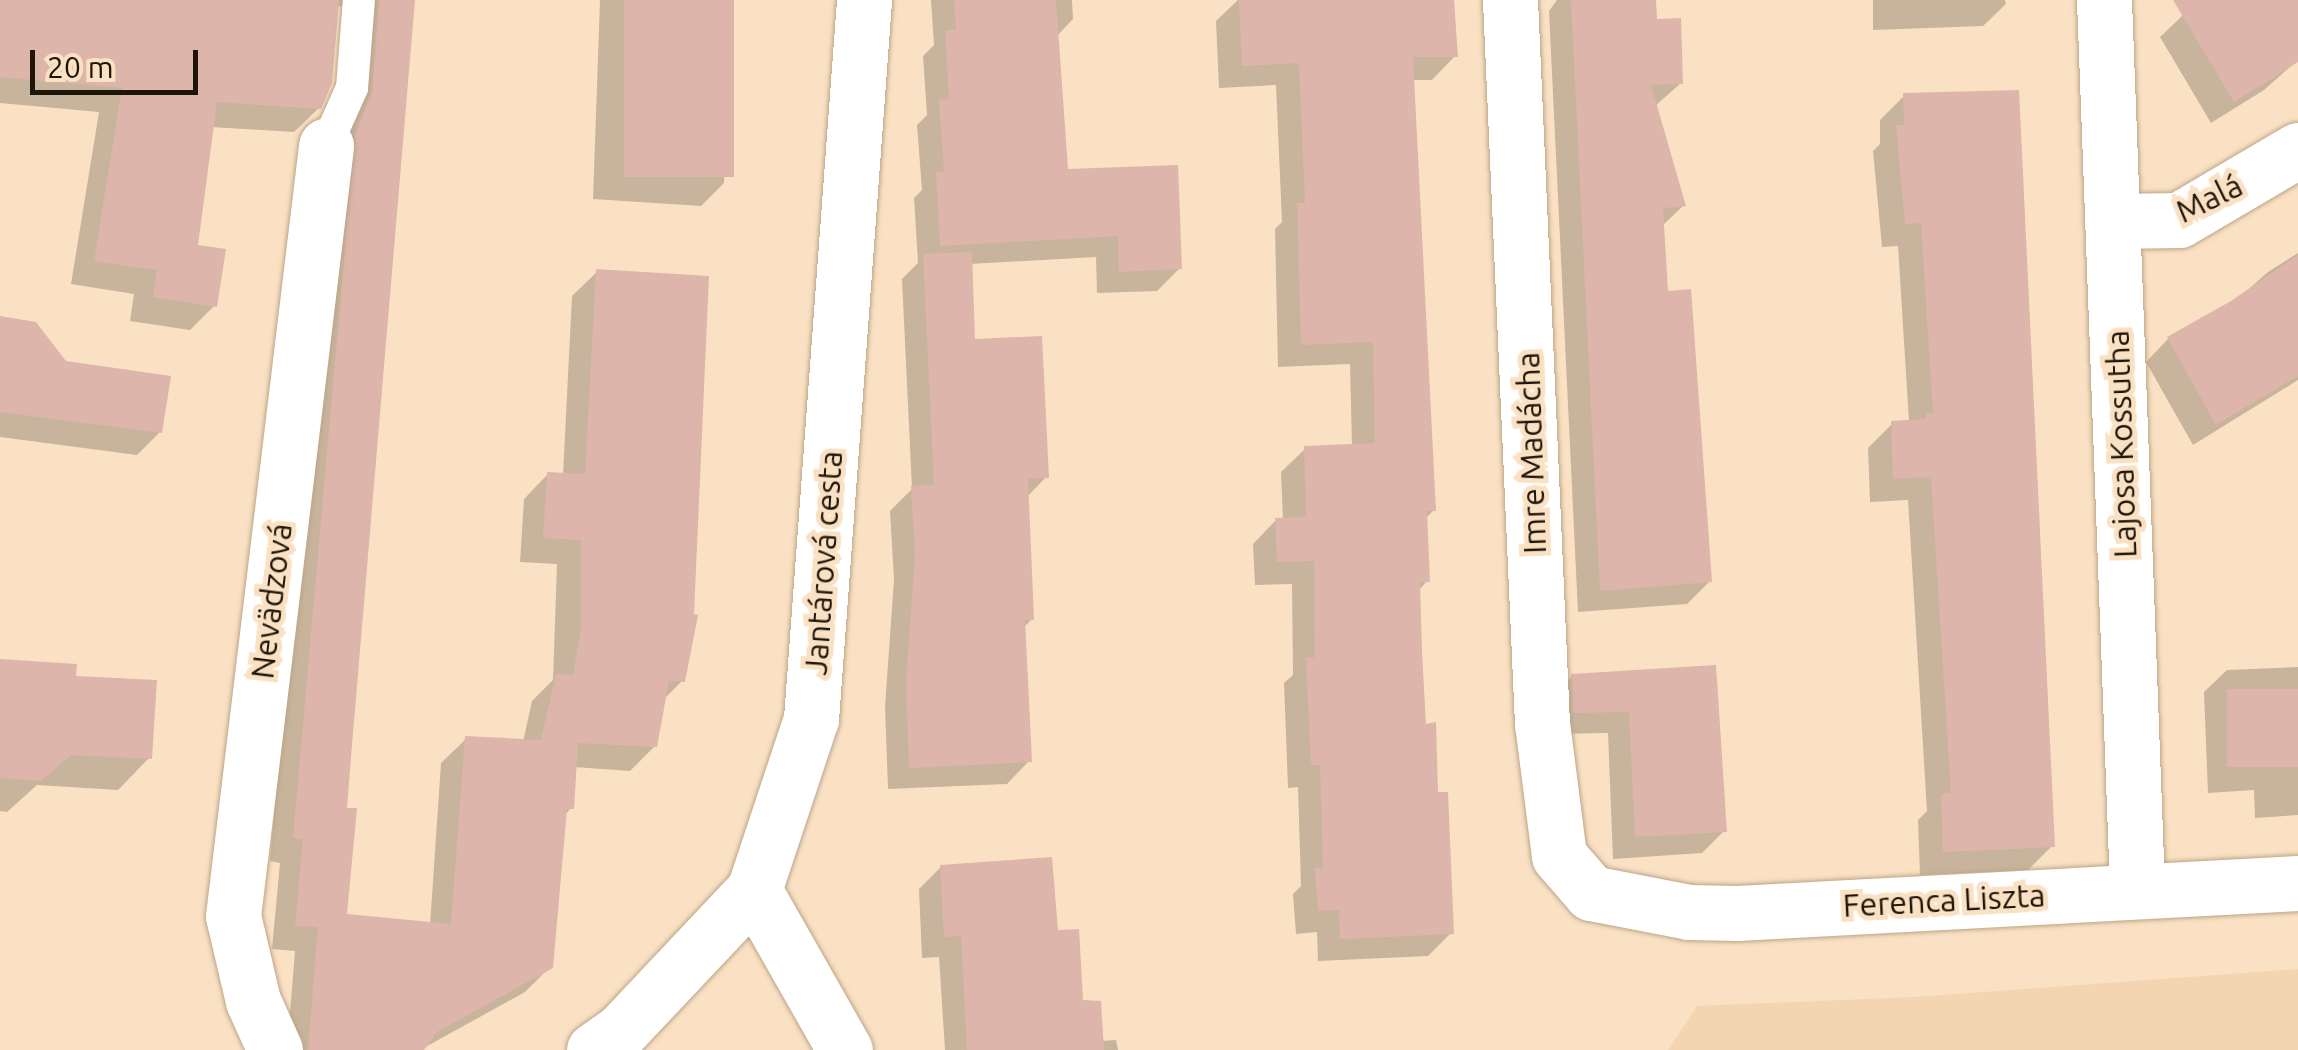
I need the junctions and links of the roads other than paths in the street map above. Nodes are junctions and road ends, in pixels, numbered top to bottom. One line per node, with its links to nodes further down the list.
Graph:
1 (359, 0): 5 (lane)
2 (864, 0): 10 (street, Jantárová cesta)
3 (1510, 0): 11 (street, Imre Madácha)
4 (2104, 0): 7 (street, Lajosa Kossutha)
5 (326, 146): 12 (street, Nevädzová)
6 (2298, 150): 7 (street, Malá)
7 (2113, 221): 9 (street, Lajosa Kossutha)
8 (2298, 883): 9 (street, Ferenca Liszta)
9 (2137, 889): 11 (street, Ferenca Liszta)
10 (754, 890): 13 (street, Jantárová cesta); 14 (street)
11 (1591, 893)
12 (275, 1050)
13 (594, 1050)
14 (845, 1050)

